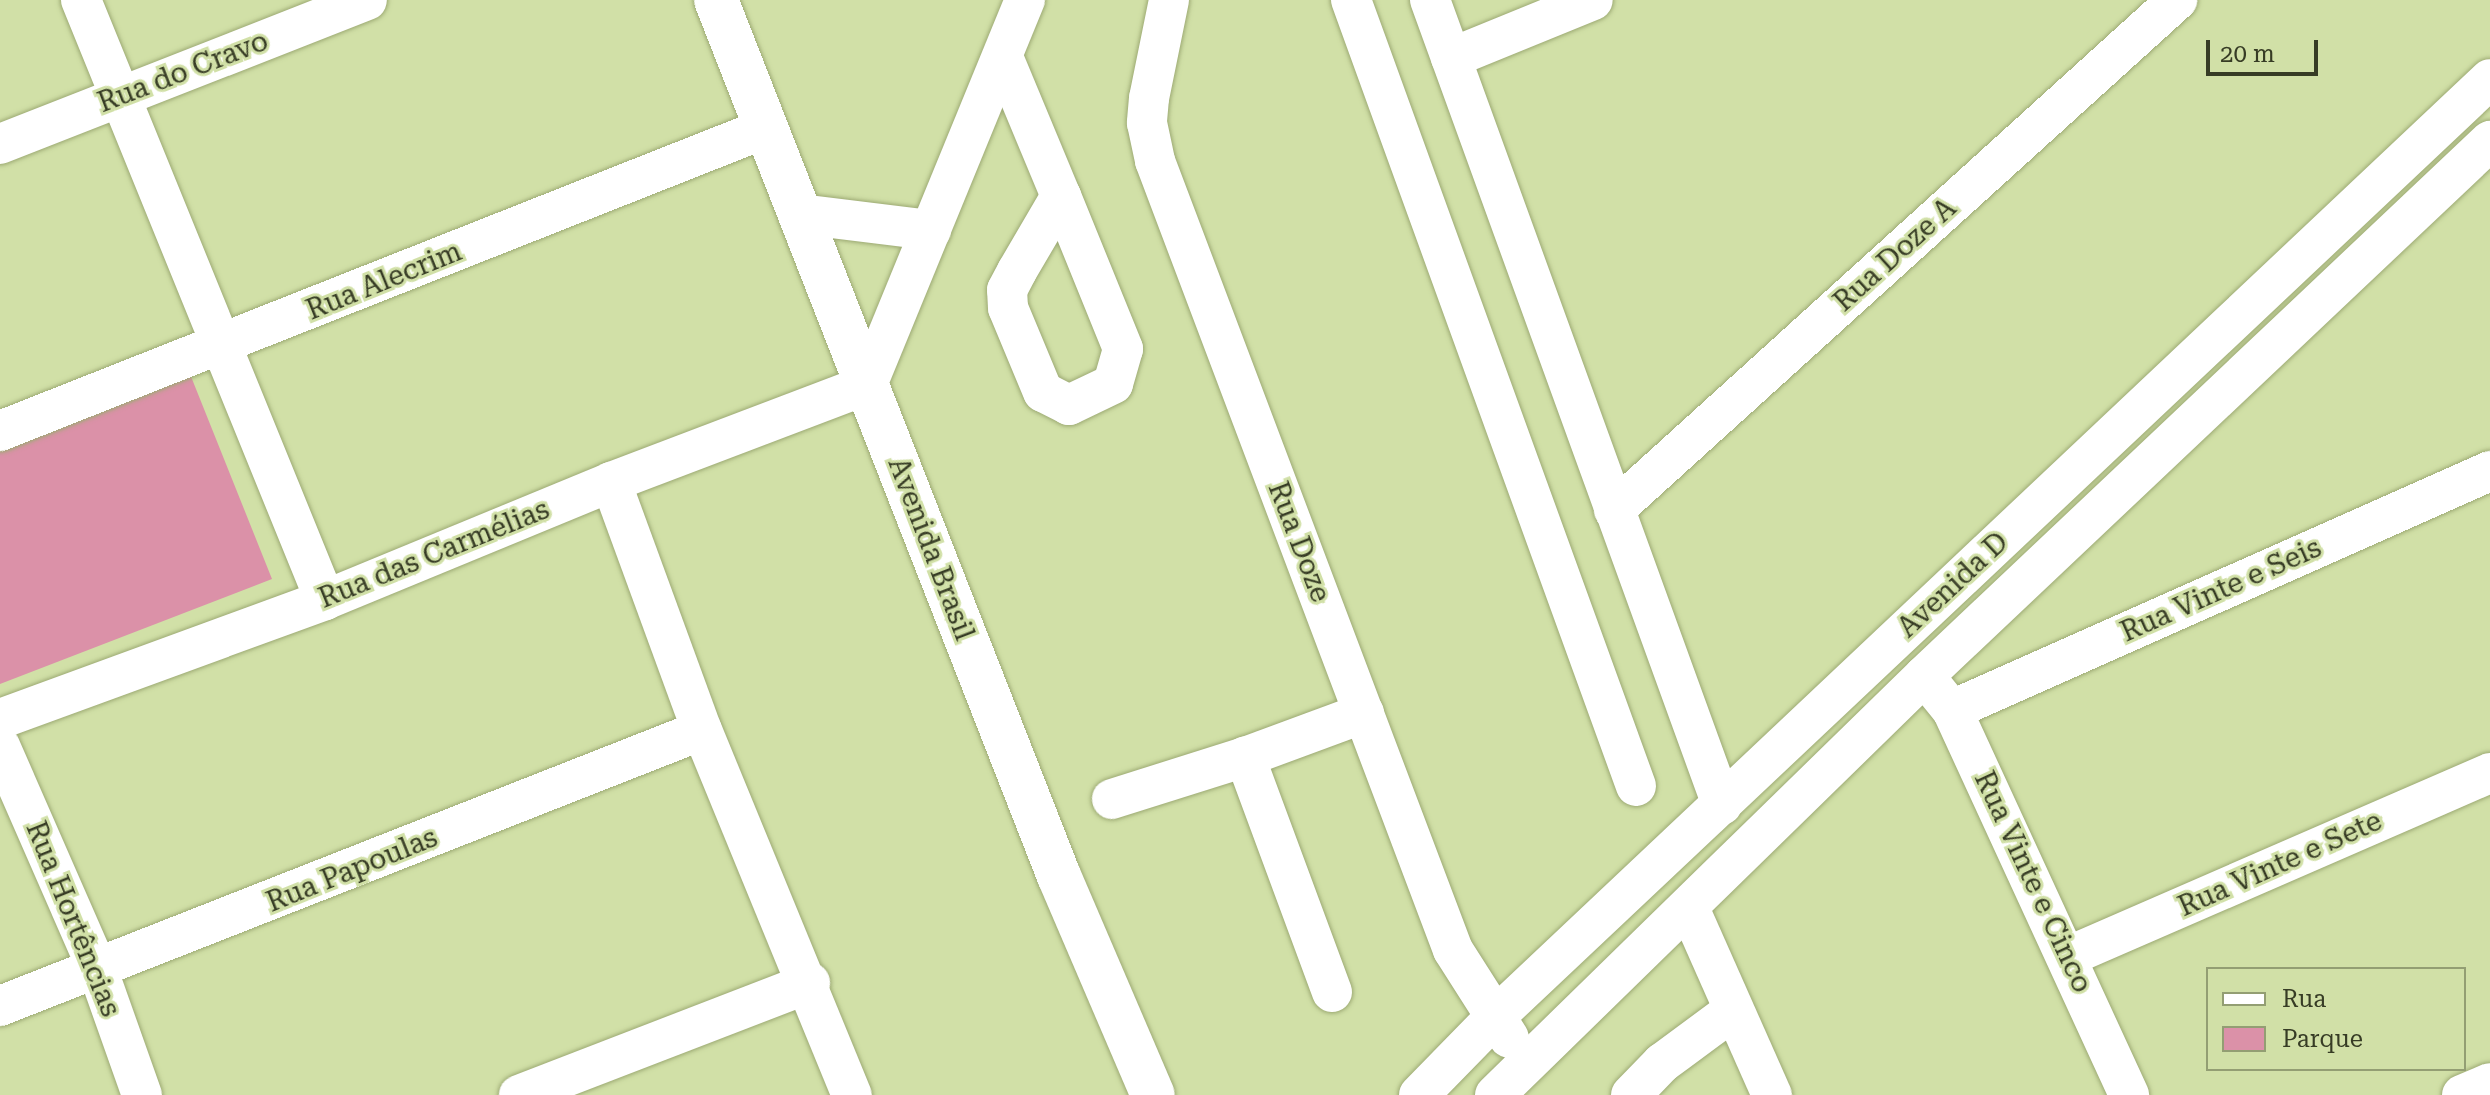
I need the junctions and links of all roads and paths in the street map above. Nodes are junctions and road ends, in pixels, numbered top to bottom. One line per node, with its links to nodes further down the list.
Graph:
1 (81, 0): 13 (street)
2 (367, 0): 13 (street, Rua do Cravo)
3 (716, 0): 14 (main road, Avenida Brasil)
4 (1025, 0): 10 (street)
5 (1169, 0): 31 (street, Rua Doze)
6 (1351, 0): 37 (street)
7 (1430, 0): 11 (street)
8 (1593, 0): 11 (street)
9 (2177, 0): 27 (street, Rua Doze A)
10 (1003, 57): 17 (street); 20 (street)
11 (1451, 58): 27 (street)
12 (2490, 79): 19 (street, Avenida D)
13 (121, 95): 16 (street, Rua do Cravo); 22 (street)
14 (766, 128): 18 (main road, Avenida Brasil); 22 (street, Rua Alecrim)
15 (2490, 141): 21 (street, Avenida D)
16 (0, 144)
17 (1061, 196)
18 (800, 214): 20 (street); 23 (main road, Avenida Brasil)
19 (2338, 221): 21 (street); 39 (street, Avenida D)
20 (931, 230): 23 (street)
21 (2366, 257): 29 (street, Avenida D)
22 (220, 347): 24 (street, Rua Alecrim); 28 (street)
23 (867, 385): 26 (street, Rua das Carmélias); 53 (main road, Avenida Brasil)
24 (0, 431)
25 (2490, 471): 30 (street, Rua Vinte e Seis)
26 (611, 482): 28 (street, Rua das Carmélias); 33 (street)
27 (1614, 510): 39 (street)
28 (325, 600): 32 (street, Rua das Carmélias)
29 (1924, 676): 30 (street, Rua Vinte e Cinco); 40 (street, Avenida D)
30 (1952, 710): 41 (street, Rua Vinte e Cinco)
31 (1364, 713): 35 (street); 47 (street, Rua Doze)
32 (0, 719)
33 (702, 730): 42 (street, Rua Papoulas); 43 (street)
34 (0, 746): 42 (street, Rua Hortências)
35 (1245, 757): 38 (street); 44 (street)
36 (2490, 773): 41 (street, Rua Vinte e Sete)
37 (1636, 786)
38 (1112, 799)
39 (1722, 805): 47 (street, Avenida D)
40 (1689, 908): 46 (street); 48 (street, Avenida D)
41 (2069, 956): 58 (street, Rua Vinte e Cinco)
42 (97, 968): 45 (street, Rua Papoulas); 50 (street, Rua Hortências)
43 (810, 983): 51 (street); 52 (street)
44 (1332, 992)
45 (0, 1006)
46 (1734, 1010): 56 (street); 57 (street)
47 (1495, 1017): 48 (street, Rua Doze); 54 (street, Avenida D)
48 (1526, 1065): 55 (street, Avenida D)
49 (2490, 1083): 59 (street)
50 (142, 1095)
51 (519, 1095)
52 (852, 1095)
53 (1153, 1095)
54 (1419, 1095)
55 (1495, 1095)
56 (1631, 1095)
57 (1772, 1095)
58 (2129, 1095)
59 (2462, 1095)

